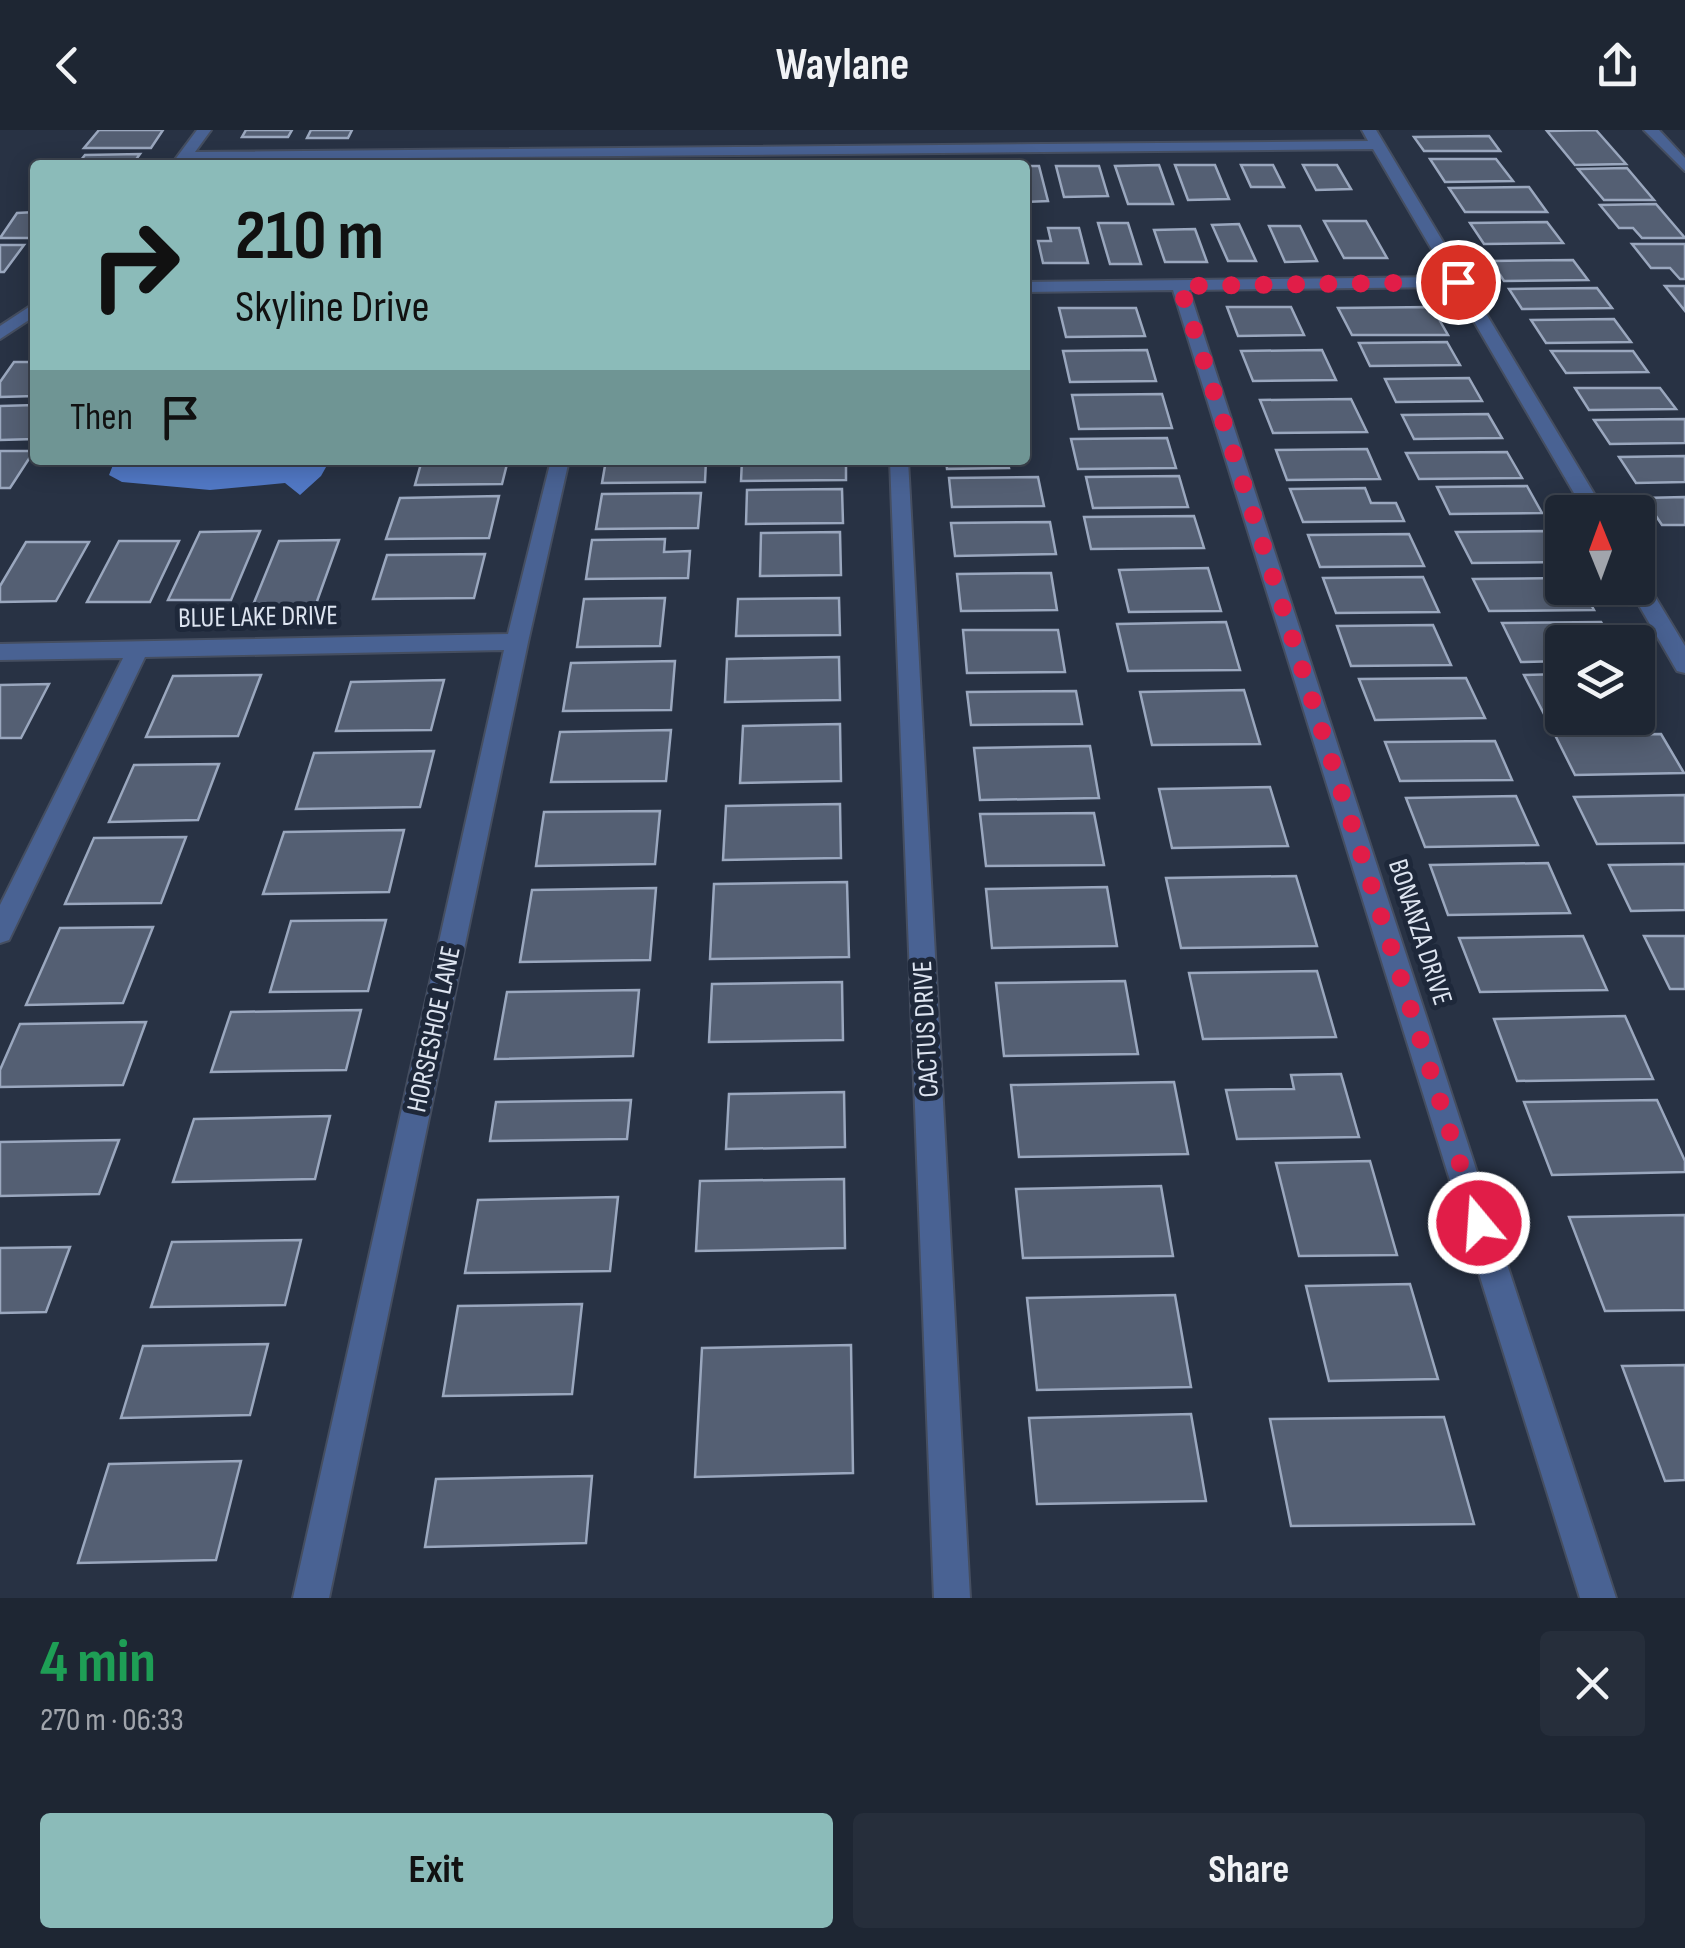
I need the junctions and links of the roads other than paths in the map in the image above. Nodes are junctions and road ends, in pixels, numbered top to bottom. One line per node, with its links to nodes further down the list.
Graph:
1 (204, 130): 4 (street)
2 (1652, 130): 6 (street)
3 (1373, 137): 5 (street); 7 (street)
4 (183, 160)
5 (232, 160)
6 (1685, 167)
7 (1458, 282): 9 (street); 14 (street)
8 (1030, 286): 9 (street)
9 (1180, 286): 23 (street, BONANZA DRIVE)
10 (30, 312): 11 (street)
11 (0, 334)
12 (559, 465): 16 (street, HORSESHOE LANE)
13 (900, 465): 22 (street, CACTUS DRIVE)
14 (1584, 495)
15 (1650, 605): 19 (street)
16 (517, 642): 17 (street, BLUE LAKE DRIVE); 21 (street, HORSESHOE LANE)
17 (138, 650): 18 (street, BLUE LAKE DRIVE); 20 (street)
18 (0, 652)
19 (1685, 665)
20 (0, 932)
21 (311, 1598)
22 (952, 1598)
23 (1598, 1598)

